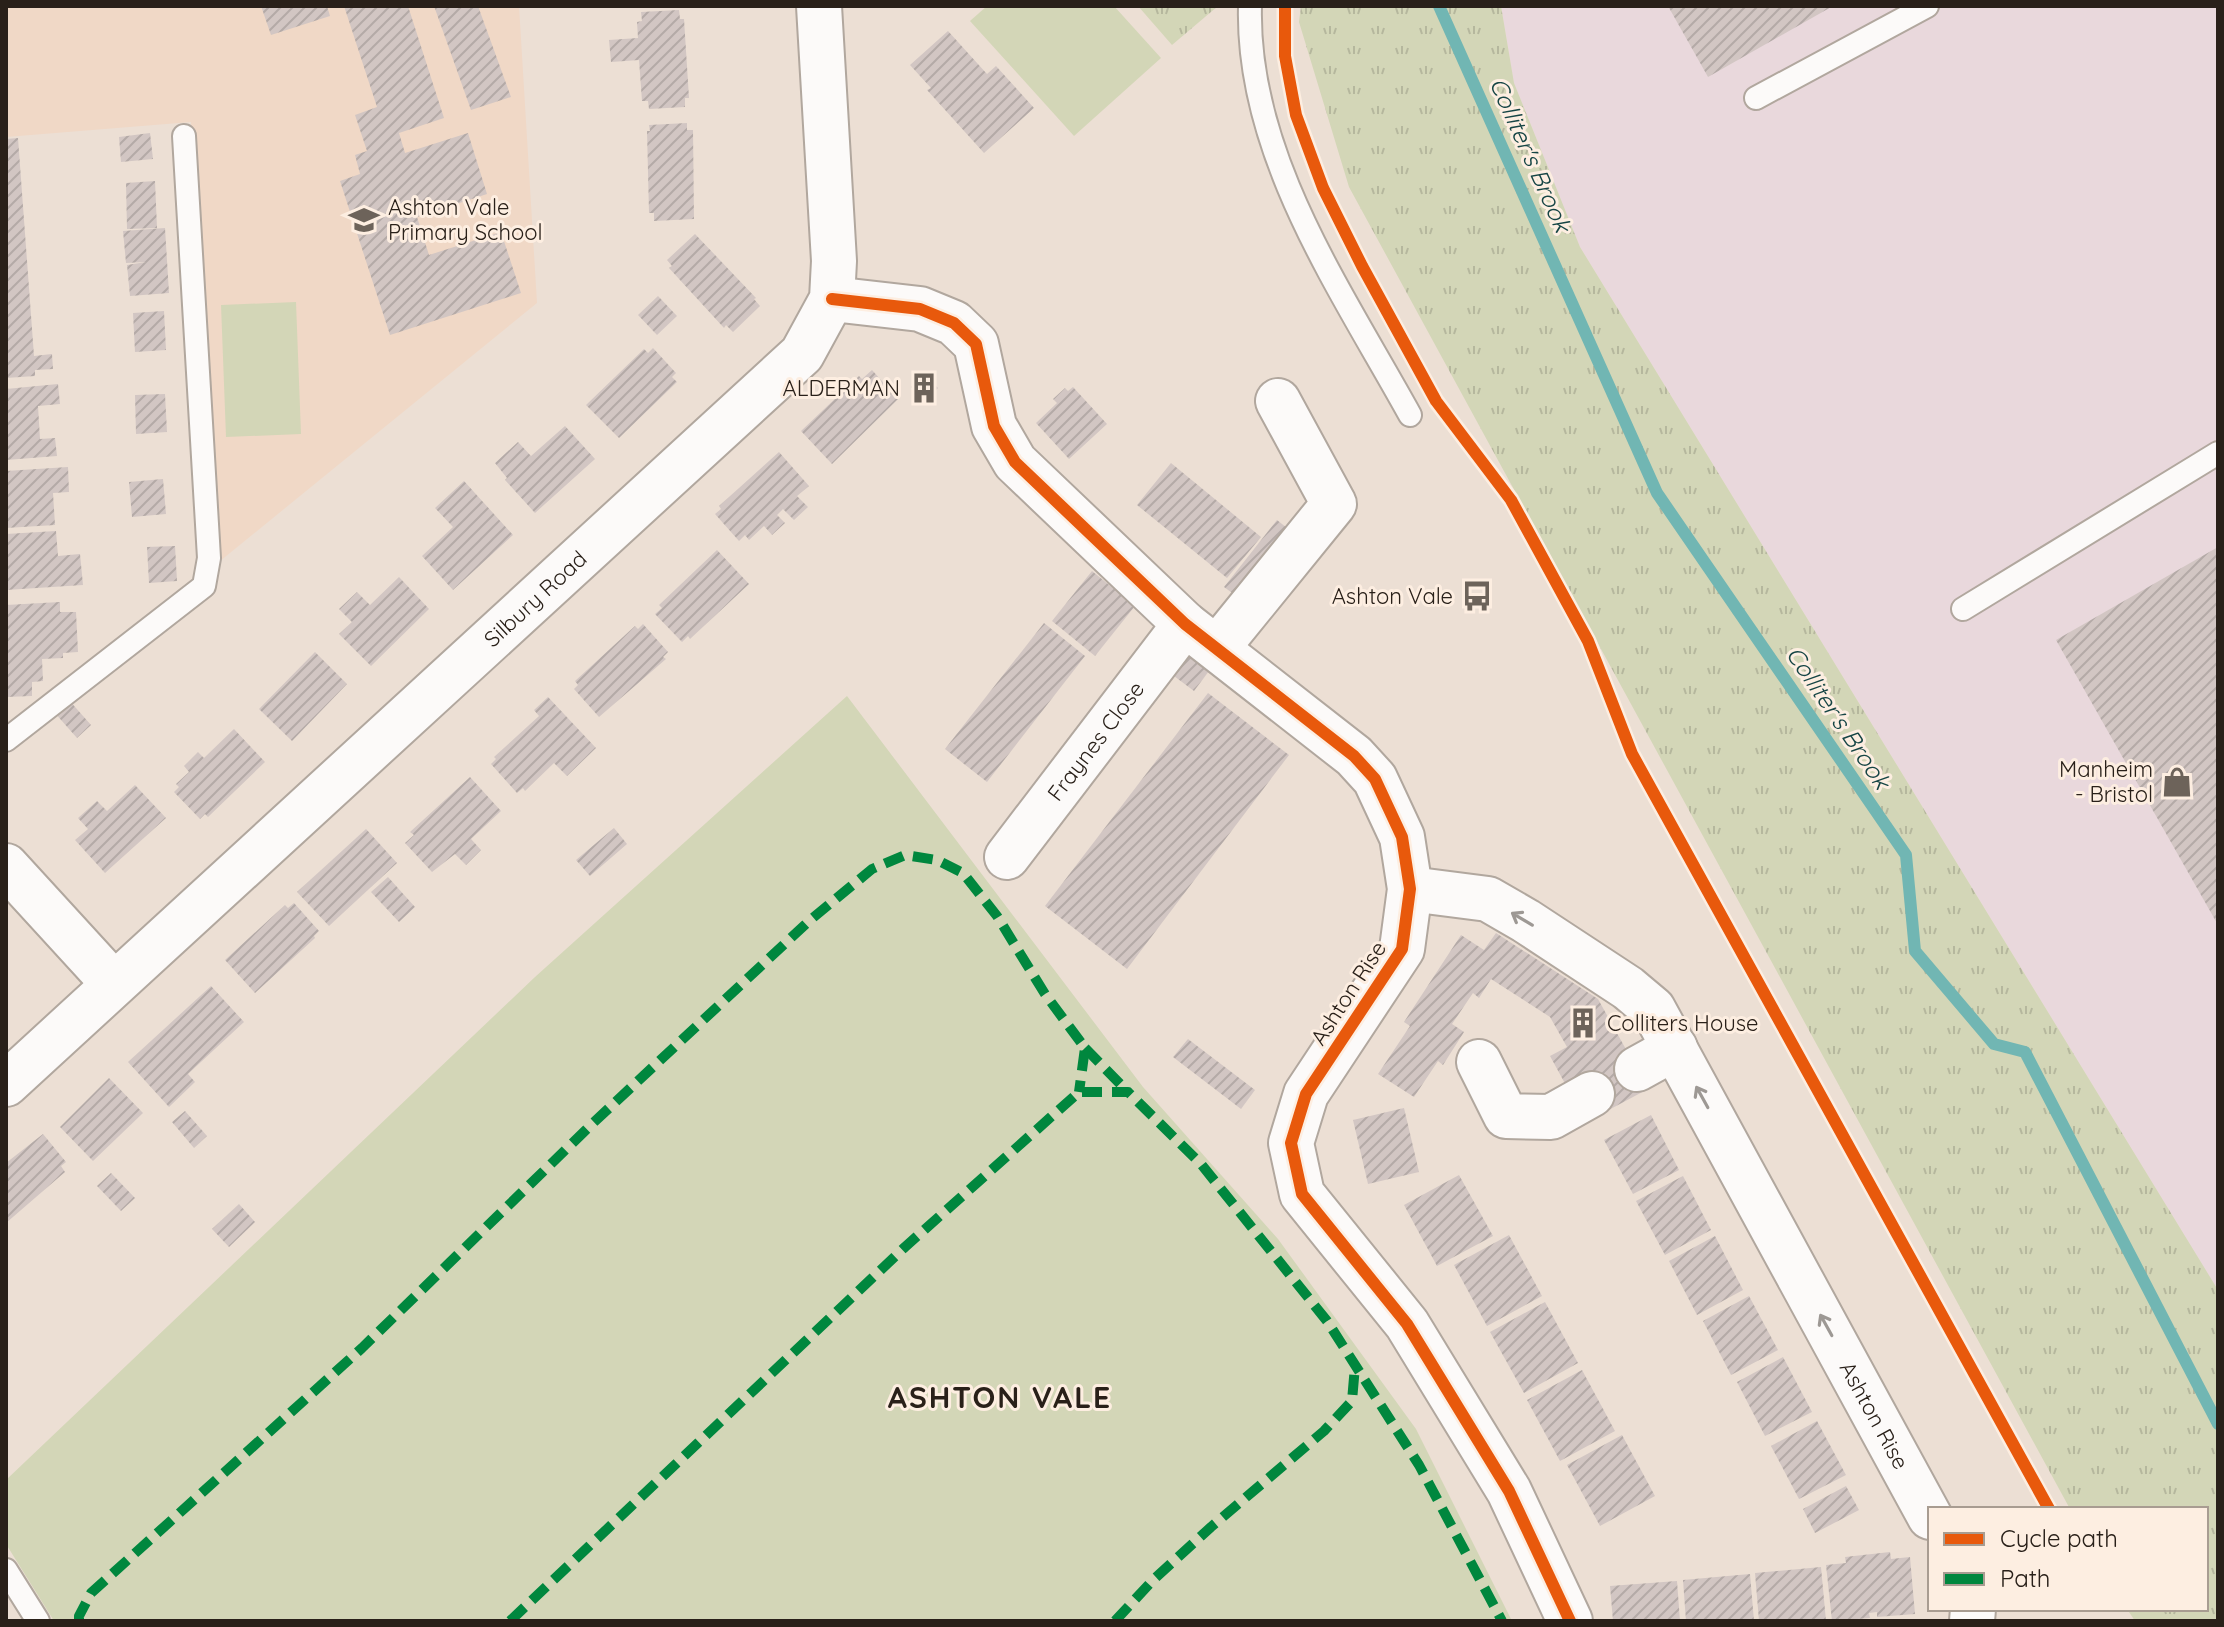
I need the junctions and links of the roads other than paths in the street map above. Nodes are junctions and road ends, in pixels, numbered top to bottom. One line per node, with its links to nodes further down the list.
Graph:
1 (819, 6): 6 (street, Silbury Road)
2 (1250, 6): 8 (lane)
3 (1927, 6): 4 (lane)
4 (1756, 98)
5 (184, 136): 12 (lane)
6 (832, 299): 11 (street, Ashton Rise); 16 (street, Silbury Road)
7 (1278, 401): 11 (street, Fraynes Close)
8 (1410, 415)
9 (2218, 453): 10 (lane)
10 (1963, 609)
11 (1201, 636): 13 (street, Fraynes Close); 15 (street, Ashton Rise)
12 (6, 740)
13 (1007, 857)
14 (6, 866): 16 (street)
15 (1410, 889): 17 (street, Ashton Rise, one-way to 15); 25 (street, Ashton Rise)
16 (114, 984): 20 (street, Silbury Road)
17 (1675, 1048): 19 (street); 22 (street, Ashton Rise, one-way to 17)
18 (1479, 1062): 21 (street)
19 (1637, 1069)
20 (6, 1084)
21 (1592, 1094)
22 (1928, 1513)
23 (6, 1570): 24 (lane)
24 (38, 1621)
25 (1570, 1621)

